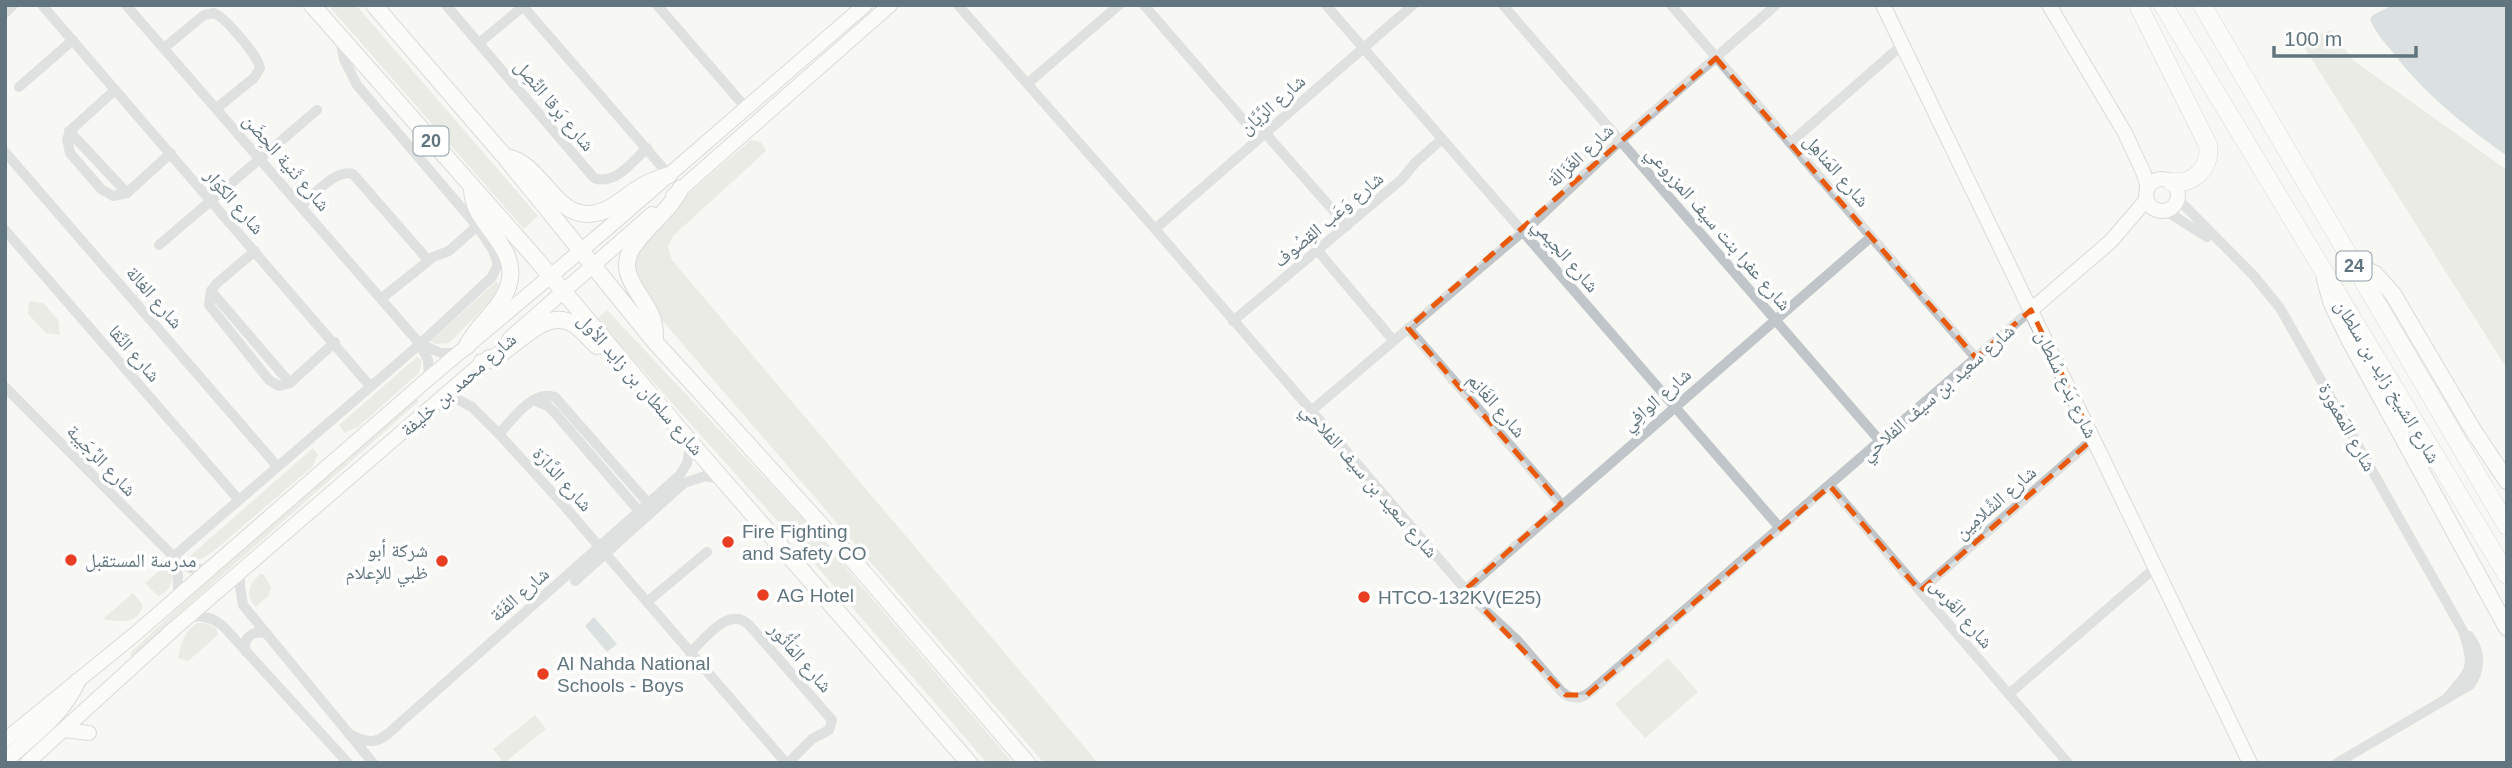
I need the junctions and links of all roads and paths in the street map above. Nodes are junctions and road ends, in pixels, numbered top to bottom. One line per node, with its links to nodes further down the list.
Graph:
1 (13, 5): 24 (street)
2 (42, 5): 26 (street, شارع الكوَار)
3 (126, 5): 29 (street, شارع ثَنية الحِضَن)
4 (312, 5): 25 (main road, شارع سلطان بن زايد الأول / 20)
5 (374, 5): 47 (main road, شارع سلطان بن زايد الأول / 20)
6 (446, 5): 27 (street, شارع بَرقا النِّصِل)
7 (657, 5): 36 (street)
8 (865, 5): 36 (main road, شارع محمد بن خليفة)
9 (890, 5): 52 (main road, شارع محمد بن خليفة)
10 (958, 5): 32 (street, شارع سعيد بن سيف الفلاحي)
11 (1119, 5): 32 (street)
12 (1144, 5): 40 (street)
13 (1326, 5): 30 (street, شارع الجيمي)
14 (1413, 5): 30 (street, شارع الرَّيَّان)
15 (1503, 5): 42 (street, شارع عفرا بنت سيف المزروعي)
16 (1671, 5): 31 (street, شارع المَناهِل)
17 (1776, 5): 31 (street, شارع الغَزَالَة)
18 (1883, 5): 28 (main road, شارع بَدَع سُلطان)
19 (2049, 5): 39 (main road, شارع المَعمُورة)
20 (2138, 5): 50 (highway)
21 (2163, 5): 73 (highway, شارع الشيخ زايد بن سلطان / 24)
22 (2203, 5): 71 (highway, شارع الشيخ زايد بن سلطان / 24)
23 (523, 6): 27 (street); 44 (street)
24 (5, 13)
25 (340, 38): 51 (main road, شارع سلطان بن زايد الأول / 20); 58 (street)
26 (73, 40): 33 (street); 34 (street, شارع الكوَار)
27 (479, 43): 44 (street, شارع بَرقا النِّصِل)
28 (1902, 44): 43 (street); 78 (main road, شارع بَدَع سُلطان)
29 (164, 48): 35 (street, شارع ثَنية الحِضَن); 35 (street)
30 (1363, 48): 40 (street, شارع الرَّيَّان); 41 (street, شارع الجيمي)
31 (1716, 58): 42 (street, شارع الغَزَالَة); 43 (street, شارع المَناهِل)
32 (1028, 83): 60 (street, شارع سعيد بن سيف الفلاحي)
33 (19, 87)
34 (115, 90): 38 (street); 46 (street, شارع الكوَار)
35 (217, 108): 48 (street, شارع ثَنية الحِضَن)
36 (746, 108): 49 (main road, شارع محمد بن خليفة)
37 (317, 110): 48 (street)
38 (69, 131): 53 (street); 53 (street)
39 (2126, 133): 50 (main road, شارع المَعمُورة); 54 (main road, شارع المَعمُورة)
40 (1262, 136): 59 (street); 60 (street, شارع الرَّيَّان)
41 (1442, 139): 59 (street, شارع وَعَب القِصُوف); 62 (street, شارع الجيمي)
42 (1620, 141): 62 (street, شارع الغَزَالَة); 80 (street, شارع عفرا بنت سيف المزروعي)
43 (1790, 143): 63 (street, شارع المَناهِل)
44 (647, 148): 49 (street)
45 (5, 152): 102 (street, شارع الغالة)
46 (171, 153): 53 (street); 55 (street, شارع الكوَار)
47 (505, 157): 49 (main road); 68 (main road, شارع سلطان بن زايد الأول / 20)
48 (260, 159): 55 (street); 56 (street, شارع ثَنية الحِضَن)
49 (669, 175): 68 (main road, شارع محمد بن خليفة)
50 (2171, 187): 54 (main road); 57 (main road); 64 (street, شارع المَعمُورة)
51 (472, 188): 74 (main road, شارع سلطان بن زايد الأول / 20); 87 (main road)
52 (681, 188): 72 (main road, شارع محمد بن خليفة); 85 (main road)
53 (127, 193)
54 (2148, 194): 57 (main road); 65 (main road, شارع سعيد بن سيف الفلاحي)
55 (212, 200): 66 (street); 67 (street, شارع الكوَار)
56 (301, 206): 70 (street); 76 (street, شارع ثَنية الحِضَن)
57 (2162, 211): 64 (street, شارع المَعمُورة); 65 (main road, شارع سعيد بن سيف الفلاحي)
58 (477, 226): 70 (street); 86 (street)
59 (1347, 226): 69 (street, شارع وَعَب القِصُوف)
60 (1155, 229): 81 (street, شارع سعيد بن سيف الفلاحي)
61 (5, 230): 106 (street, شارع النِّقا)
62 (1522, 232): 82 (street, شارع الغَزَالَة); 96 (street, شارع الجيمي)
63 (1871, 237): 80 (street, شارع الوافِي); 88 (street, شارع المَناهِل)
64 (2214, 238): 144 (street, شارع المَعمُورة)
65 (2111, 241): 78 (main road, شارع سعيد بن سيف الفلاحي)
66 (159, 246)
67 (255, 251): 84 (street, شارع الكوَار); 84 (street)
68 (580, 251): 72 (main road, شارع سلطان بن زايد الأول / 20); 74 (main road, شارع محمد بن خليفة)
69 (1318, 251): 81 (street, شارع وَعَب القِصُوف); 83 (street)
70 (428, 260): 76 (street)
71 (2352, 262): 103 (main road); 110 (highway, شارع الشيخ زايد بن سلطان / 24)
72 (593, 267): 75 (main road, شارع محمد بن خليفة); 85 (main road, شارع سلطان بن زايد الأول / 20)
73 (2324, 274): 118 (highway, شارع الشيخ زايد بن سلطان / 24); 125 (main road)
74 (550, 276): 75 (main road, شارع سلطان بن زايد الأول / 20); 77 (main road, شارع محمد بن خليفة)
75 (563, 292): 79 (main road, شارع محمد بن خليفة); 90 (main road, شارع سلطان بن زايد الأول / 20)
76 (382, 298): 86 (street, شارع ثَنية الحِضَن)
77 (521, 300): 79 (main road); 87 (main road, شارع محمد بن خليفة)
78 (2031, 310): 88 (street, شارع سعيد بن سيف الفلاحي); 99 (main road, شارع بَدَع سُلطان)
79 (534, 317): 89 (main road, شارع محمد بن خليفة)
80 (1776, 320): 96 (street, شارع الوافِي); 100 (street, شارع عفرا بنت سيف المزروعي)
81 (1233, 321): 97 (street, شارع سعيد بن سيف الفلاحي)
82 (1408, 328): 83 (street, شارع الغَزَالَة); 108 (street, شارع الغَانِم)
83 (1393, 340): 97 (street, شارع الغَزَالَة)
84 (335, 342): 92 (street, شارع الكوَار)
85 (655, 342): 141 (main road, شارع سلطان بن زايد الأول / 20)
86 (420, 344): 87 (street); 91 (street, شارع ثَنية الحِضَن); 92 (street)
87 (462, 350): 91 (main road, شارع محمد بن خليفة)
88 (1976, 358): 100 (street, شارع سعيد بن سيف الفلاحي)
89 (482, 362): 90 (main road); 94 (main road, شارع محمد بن خليفة)
90 (624, 363): 101 (main road, شارع سلطان بن زايد الأول / 20)
91 (429, 378): 116 (main road, شارع محمد بن خليفة)
92 (370, 386): 102 (street)
93 (5, 387): 114 (street, شارع الرِّجَيبة)
94 (441, 397): 98 (street, شارع الدَّارَة); 117 (main road, شارع محمد بن خليفة)
95 (533, 400): 98 (street); 107 (street); 109 (street)
96 (1674, 407): 108 (street, شارع الوافِي); 111 (street, شارع الجيمي)
97 (1311, 411): 120 (street, شارع سعيد بن سيف الفلاحي)
98 (499, 434): 112 (street, شارع الدَّارَة)
99 (2093, 439): 115 (main road, شارع بَدَع سُلطان); 121 (street, شارع الشَّلامِين)
100 (1880, 441): 105 (street, شارع سعيد بن سيف الفلاحي)
101 (691, 443): 104 (main road, شارع سلطان بن زايد الأول / 20); 107 (street, شارع الفَنّة)
102 (277, 466): 106 (street)
103 (2507, 481)
104 (727, 482): 112 (street, شارع الفَنّة); 140 (main road, شارع سلطان بن زايد الأول / 20)
105 (1830, 486): 111 (street, شارع سعيد بن سيف الفلاحي); 121 (street, شارع الغَرس)
106 (238, 499): 114 (street)
107 (648, 503): 109 (street, شارع الفَنّة)
108 (1561, 505): 120 (street, شارع الوافِي)
109 (639, 511): 112 (street, شارع الفَنّة)
110 (2507, 526)
111 (1780, 528): 120 (street, شارع سعيد بن سيف الفلاحي)
112 (603, 550): 119 (street, شارع الفَنّة); 123 (street, شارع الدَّارَة); 133 (street, شارع الفَنّة)
113 (707, 552): 123 (street)
114 (173, 557): 116 (street, شارع الرِّجَيبة); 122 (street)
115 (2156, 567): 130 (street); 143 (main road, شارع بَدَع سُلطان)
116 (209, 570): 122 (main road, شارع محمد بن خليفة)
117 (240, 571): 124 (main road, شارع محمد بن خليفة); 126 (street)
118 (2507, 575)
119 (575, 581)
120 (1465, 590)
121 (1920, 591): 130 (street, شارع الغَرس)
122 (178, 596): 129 (main road, شارع محمد بن خليفة)
123 (647, 602): 128 (street, شارع الدَّارَة)
124 (187, 619): 127 (street); 131 (main road, شارع محمد بن خليفة)
125 (2507, 628)
126 (267, 635): 127 (street); 133 (street)
127 (246, 652): 136 (street)
128 (691, 653): 139 (street, شارع الدَّارَة); 139 (street, شارع المَأْثُور)
129 (77, 682): 134 (main road, شارع محمد بن خليفة); 135 (main road)
130 (2009, 694): 142 (street, شارع الغَرس)
131 (65, 730): 132 (main road); 137 (main road, شارع محمد بن خليفة)
132 (89, 733)
133 (349, 734): 138 (street)
134 (5, 740)
135 (5, 760)
136 (348, 762)
137 (27, 763)
138 (373, 763)
139 (787, 763)
140 (969, 763)
141 (1027, 763)
142 (2068, 763)
143 (2250, 763)
144 (2337, 763)

